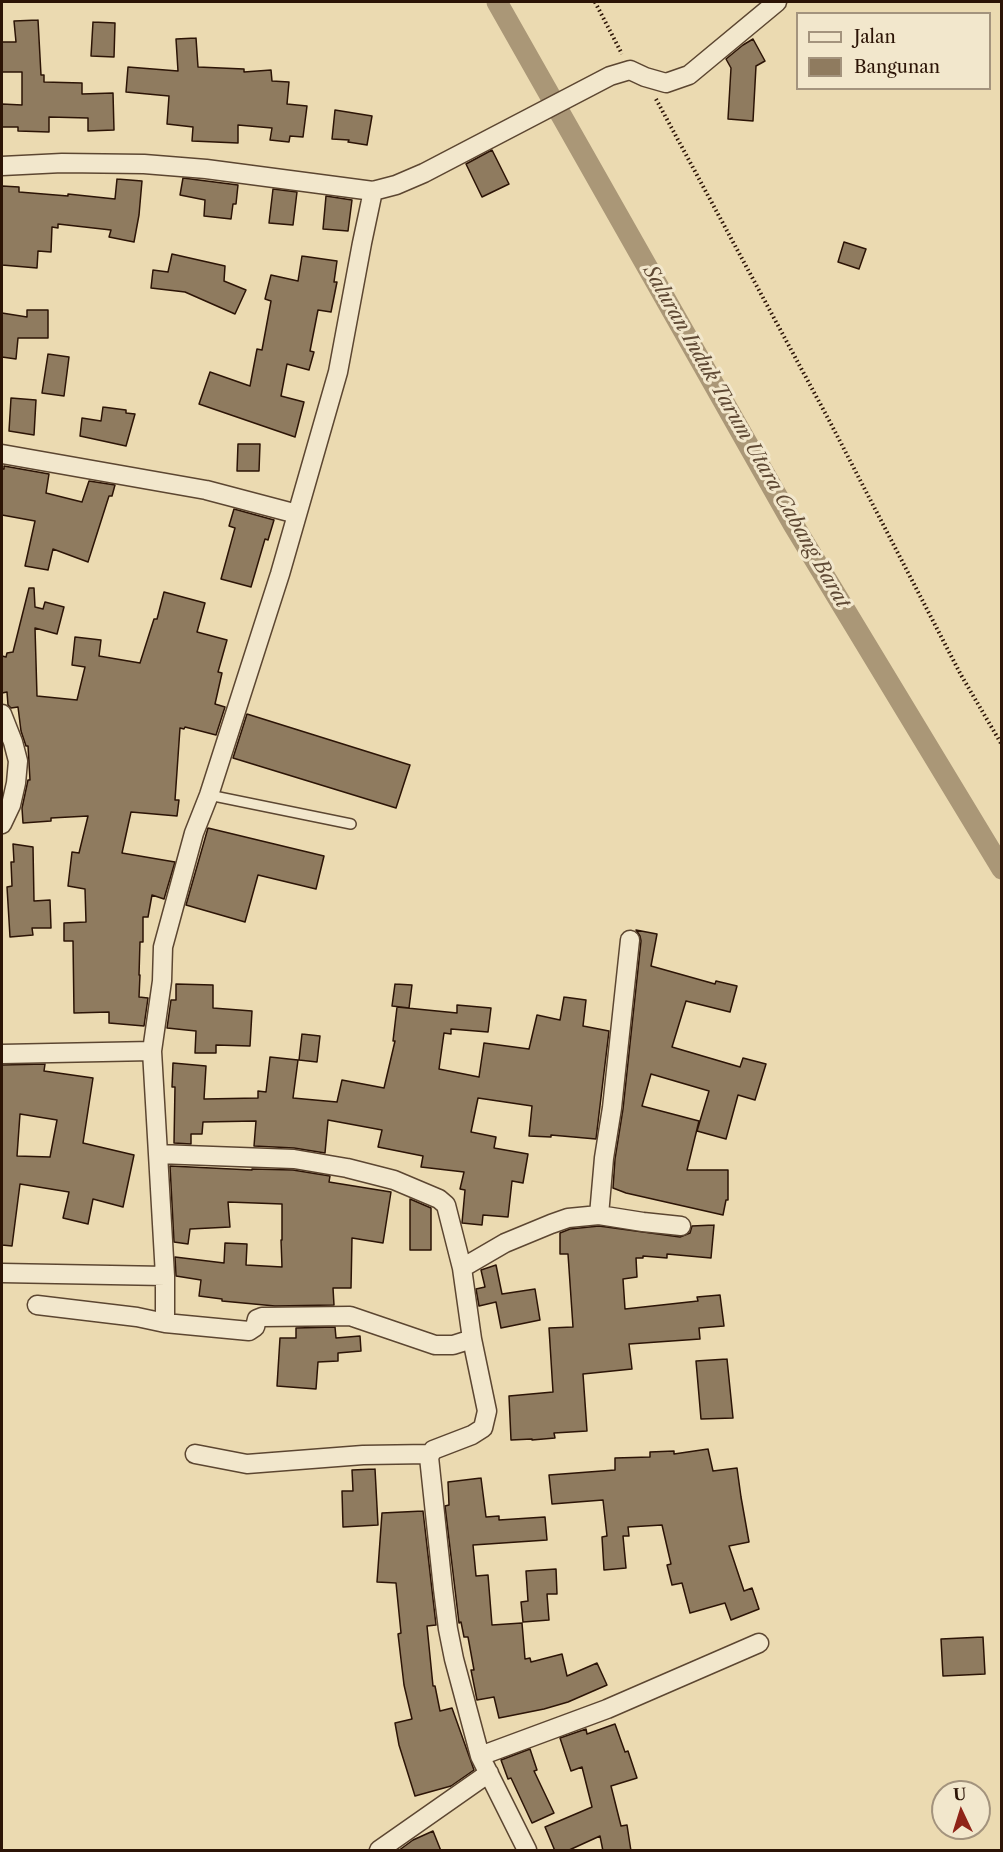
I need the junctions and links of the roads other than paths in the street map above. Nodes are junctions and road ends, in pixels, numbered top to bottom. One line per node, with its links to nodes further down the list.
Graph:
1 (777, 2): 3 (street)
2 (2, 166): 3 (street)
3 (373, 191): 5 (street)
4 (2, 454): 5 (street)
5 (297, 513): 7 (street)
6 (2, 714): 8 (street)
7 (209, 795): 9 (lane); 11 (street)
8 (2, 824)
9 (351, 824)
10 (630, 940): 14 (street)
11 (152, 1051): 12 (street); 13 (street)
12 (2, 1054)
13 (158, 1154): 16 (street); 18 (street)
14 (599, 1215): 15 (street); 16 (street)
15 (681, 1226)
16 (462, 1268): 21 (street)
17 (2, 1273): 18 (street)
18 (165, 1276): 20 (street)
19 (38, 1305): 20 (street)
20 (165, 1323): 21 (street)
21 (472, 1339): 23 (street)
22 (195, 1454): 23 (street)
23 (430, 1454): 25 (street)
24 (759, 1643): 25 (street)
25 (480, 1756): 26 (street)
26 (489, 1773): 27 (street); 28 (street)
27 (379, 1851)
28 (527, 1851)

